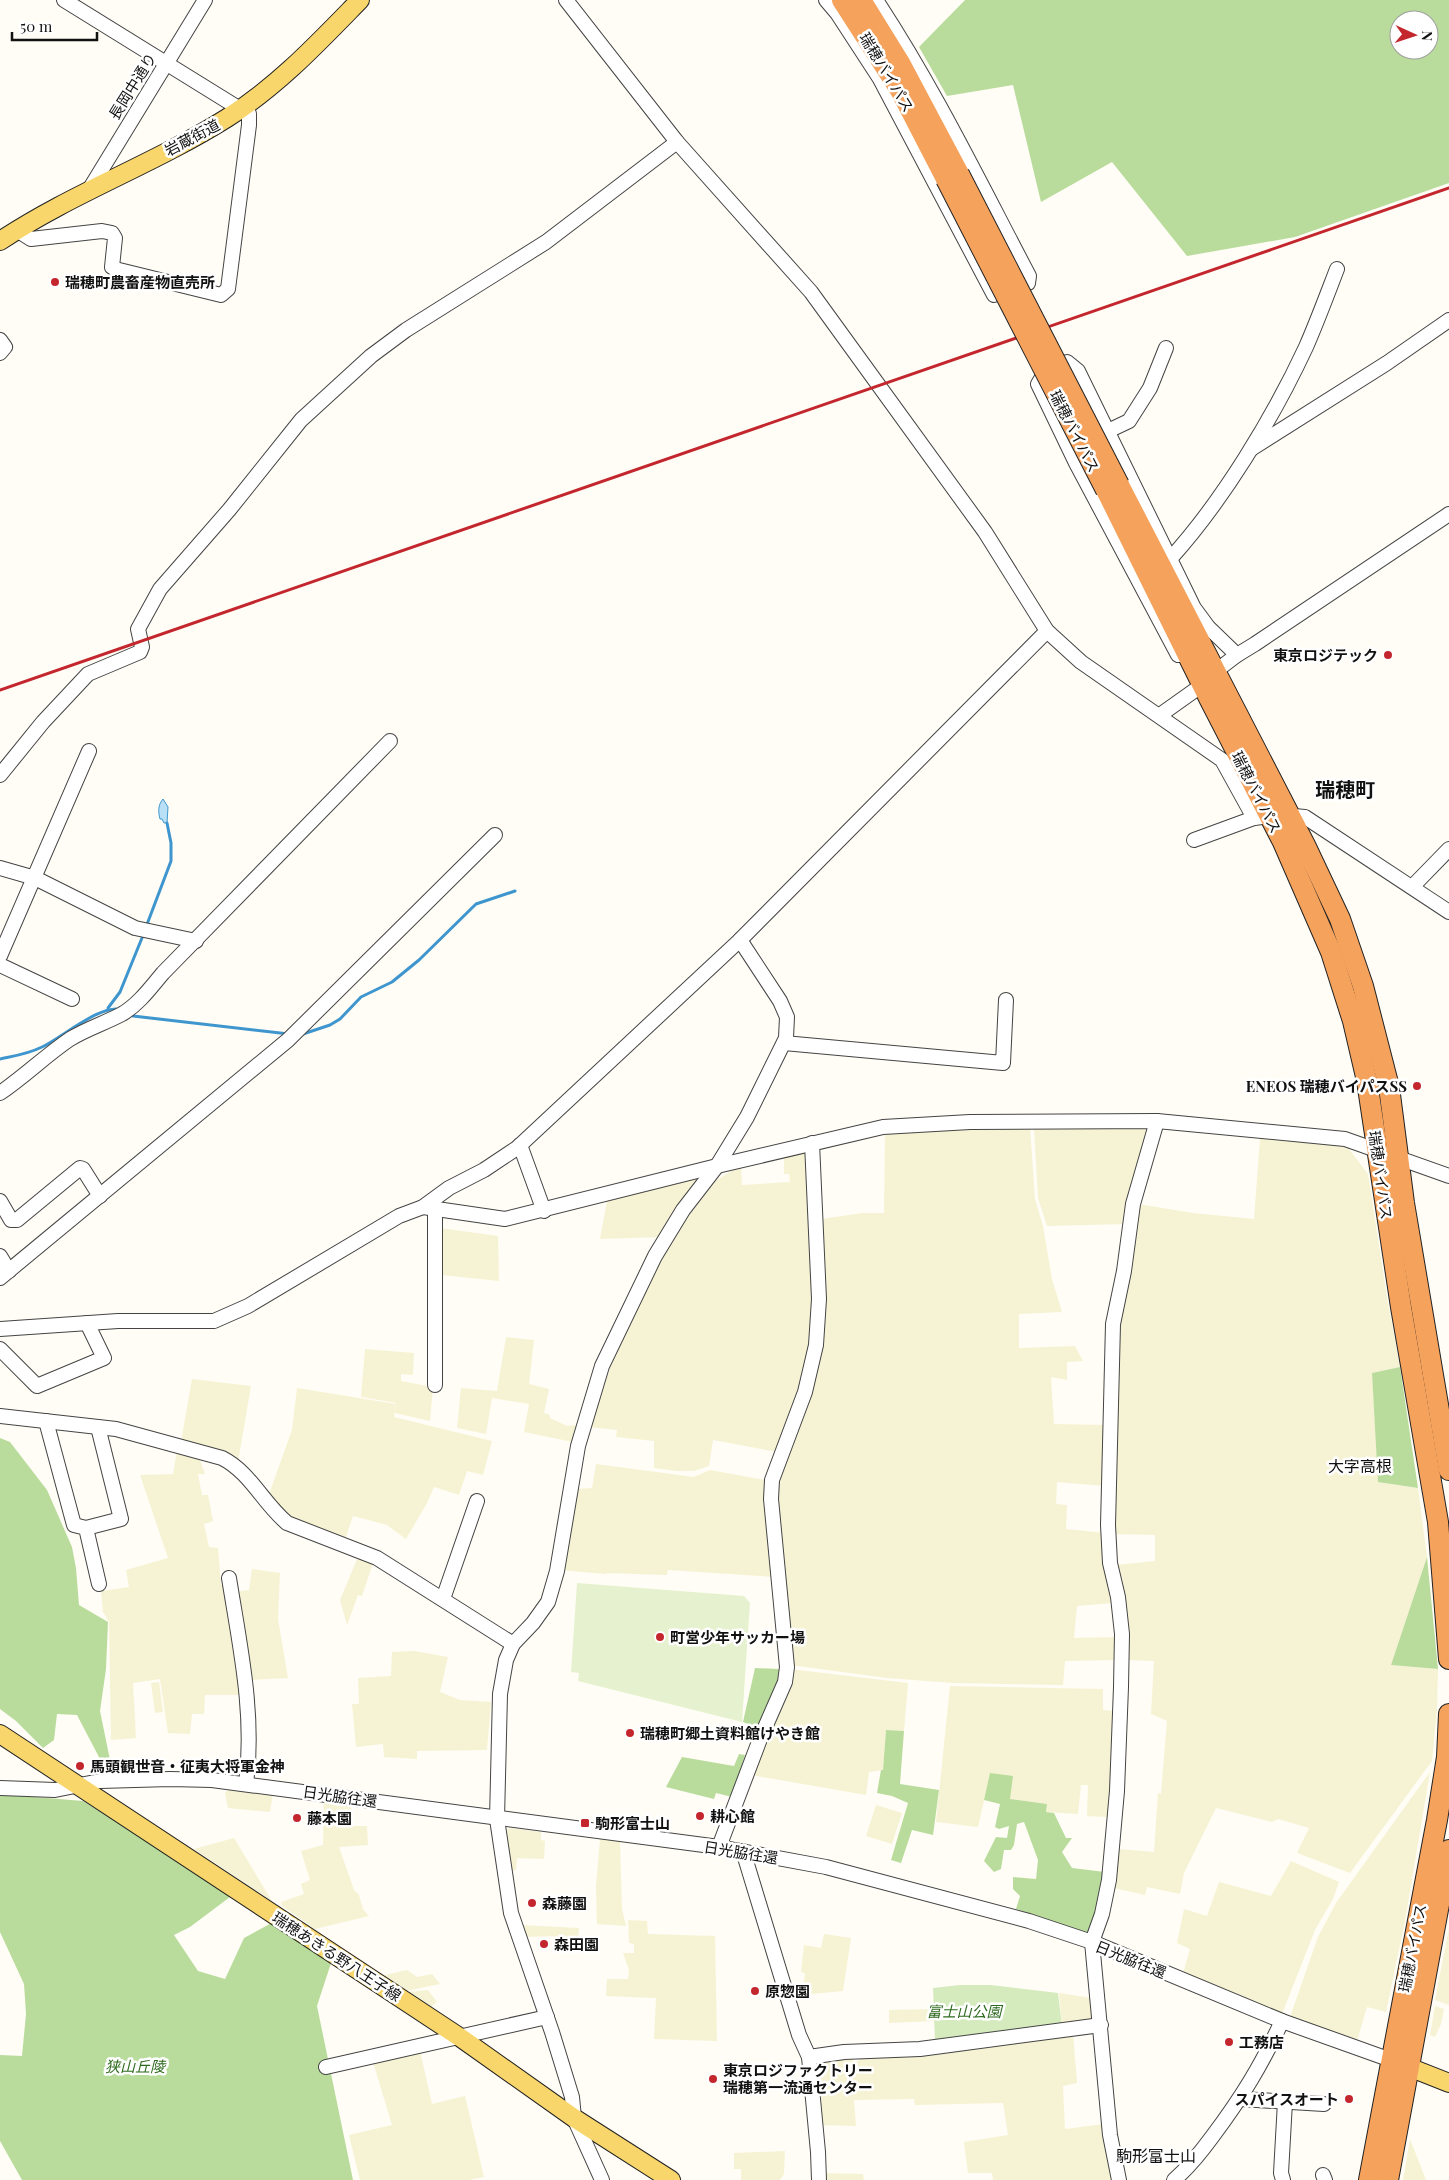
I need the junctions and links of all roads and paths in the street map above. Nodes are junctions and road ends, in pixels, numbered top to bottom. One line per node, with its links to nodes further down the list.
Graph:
1 (64, 0): 9 (street)
2 (205, 0): 9 (street, 長岡中通り)
3 (360, 0): 10 (main road, 岩蔵街道)
4 (566, 0): 11 (street)
5 (826, 0): 8 (street)
6 (842, 0): 12 (highway, 瑞穂バイパス)
7 (861, 0): 12 (highway, 瑞穂バイパス)
8 (876, 0)
9 (166, 63): 10 (street); 13 (street, 長岡中通り)
10 (243, 107): 13 (main road, 岩蔵街道); 14 (street)
11 (678, 142): 26 (street); 33 (street)
12 (952, 176): 23 (highway, 瑞穂バイパス, bridge)
13 (88, 190): 14 (main road, 岩蔵街道)
14 (17, 230): 15 (main road, 岩蔵街道)
15 (0, 241)
16 (1337, 269): 22 (street)
17 (1449, 320): 22 (street)
18 (0, 340): 20 (street)
19 (1166, 348): 21 (street)
20 (0, 353)
21 (1108, 432): 25 (street); 29 (street)
22 (1250, 449): 25 (street)
23 (1112, 488): 28 (highway, 瑞穂バイパス); 29 (highway, 瑞穂バイパス)
24 (1449, 514): 27 (street)
25 (1170, 559): 27 (street)
26 (1047, 631): 30 (street); 42 (street)
27 (1237, 655): 28 (street)
28 (1216, 671): 34 (highway, 瑞穂バイパス)
29 (1203, 693): 30 (street); 34 (highway, 瑞穂バイパス)
30 (1160, 715): 34 (street)
31 (390, 741): 43 (street)
32 (89, 751): 39 (street)
33 (0, 775)
34 (1271, 816): 36 (street); 40 (street); 53 (highway, 瑞穂バイパス); 54 (highway, 瑞穂バイパス)
35 (495, 835): 57 (street)
36 (1194, 840)
37 (1449, 849): 40 (street)
38 (0, 868): 39 (street)
39 (35, 878): 43 (street); 44 (street)
40 (1412, 887): 41 (street)
41 (1449, 912)
42 (740, 940): 48 (street); 52 (street)
43 (196, 941): 49 (street)
44 (0, 956)
45 (0, 965): 46 (street)
46 (72, 999)
47 (1006, 1000): 48 (street)
48 (784, 1043): 55 (street)
49 (0, 1093)
50 (1157, 1121): 51 (street); 53 (street); 87 (street)
51 (812, 1143): 55 (street); 84 (street)
52 (520, 1145): 59 (street); 60 (street)
53 (1377, 1150): 54 (street); 77 (highway, 瑞穂バイパス)
54 (1398, 1158): 56 (street); 70 (highway, 瑞穂バイパス)
55 (717, 1166): 60 (street); 76 (street)
56 (1449, 1176)
57 (100, 1196): 58 (street); 62 (street)
58 (0, 1201)
59 (429, 1207): 60 (street); 63 (street); 66 (street)
60 (544, 1210)
61 (0, 1256): 62 (street)
62 (4, 1275)
63 (87, 1322): 64 (street); 65 (street)
64 (0, 1328)
65 (0, 1349)
66 (435, 1385)
67 (0, 1416): 68 (street)
68 (46, 1421): 69 (street); 72 (street)
69 (98, 1427): 72 (street); 75 (street)
70 (1449, 1470)
71 (477, 1501): 75 (street)
72 (86, 1528): 74 (street)
73 (229, 1578): 80 (street)
74 (99, 1584)
75 (443, 1599): 76 (street)
76 (513, 1644): 83 (street)
77 (1449, 1659)
78 (1449, 1714): 93 (highway, 瑞穂バイパス)
79 (0, 1734): 81 (main road, 瑞穂あきる野八王子線)
80 (246, 1784): 81 (street, 日光脇往還); 83 (street, 日光脇往還)
81 (79, 1785): 82 (street, 日光脇往還); 91 (main road, 瑞穂あきる野八王子線)
82 (0, 1788)
83 (497, 1818): 84 (street, 日光脇往還); 88 (street)
84 (720, 1848): 86 (street, 日光脇往還)
85 (1449, 1850): 93 (highway, 瑞穂バイパス)
86 (743, 1851): 87 (street, 日光脇往還); 92 (street)
87 (1092, 1942): 89 (street, 日光脇往還); 90 (street)
88 (547, 2017): 91 (street); 99 (street)
89 (1282, 2021): 93 (street, 日光脇往還); 96 (street)
90 (1101, 2025): 92 (street); 103 (street)
91 (461, 2038): 94 (street); 99 (main road, 瑞穂あきる野八王子線)
92 (809, 2057): 102 (street)
93 (1400, 2063): 95 (main road, 日光脇往還); 106 (highway, 瑞穂バイパス); 107 (highway, 瑞穂バイパス)
94 (326, 2067)
95 (1449, 2083)
96 (1241, 2099): 97 (street); 104 (street)
97 (1285, 2102): 98 (street); 105 (street)
98 (1324, 2104)
99 (574, 2118): 100 (street); 101 (main road, 瑞穂あきる野八王子線)
100 (602, 2180)
101 (671, 2180)
102 (819, 2180)
103 (1119, 2180)
104 (1174, 2180)
105 (1284, 2180)
106 (1369, 2180)
107 (1388, 2180)

